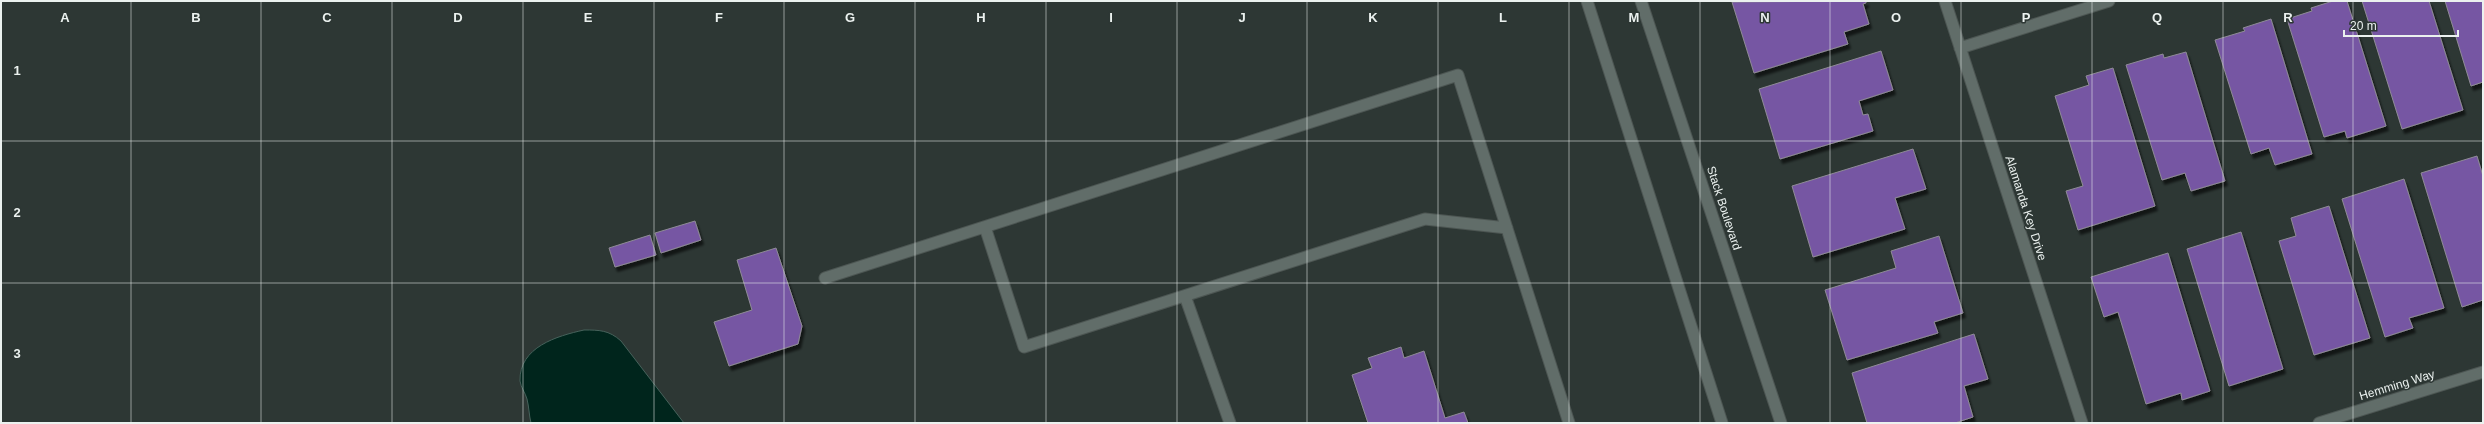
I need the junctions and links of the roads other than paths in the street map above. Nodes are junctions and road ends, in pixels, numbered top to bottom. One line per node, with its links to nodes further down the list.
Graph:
1 (1587, 1): 13 (street)
2 (1642, 1): 14 (street, Stack Boulevard)
3 (1945, 1): 5 (street, Alamanda Key Drive)
4 (2108, 1): 5 (street)
5 (1960, 48): 15 (street, Alamanda Key Drive)
6 (985, 227): 7 (street); 8 (street); 9 (street)
7 (1507, 228): 9 (street); 12 (street)
8 (825, 278)
9 (1185, 296): 11 (street)
10 (2483, 372): 16 (street, Hemming Way)
11 (1230, 423)
12 (1569, 423)
13 (1722, 423)
14 (1781, 423)
15 (2082, 423)
16 (2319, 423)

